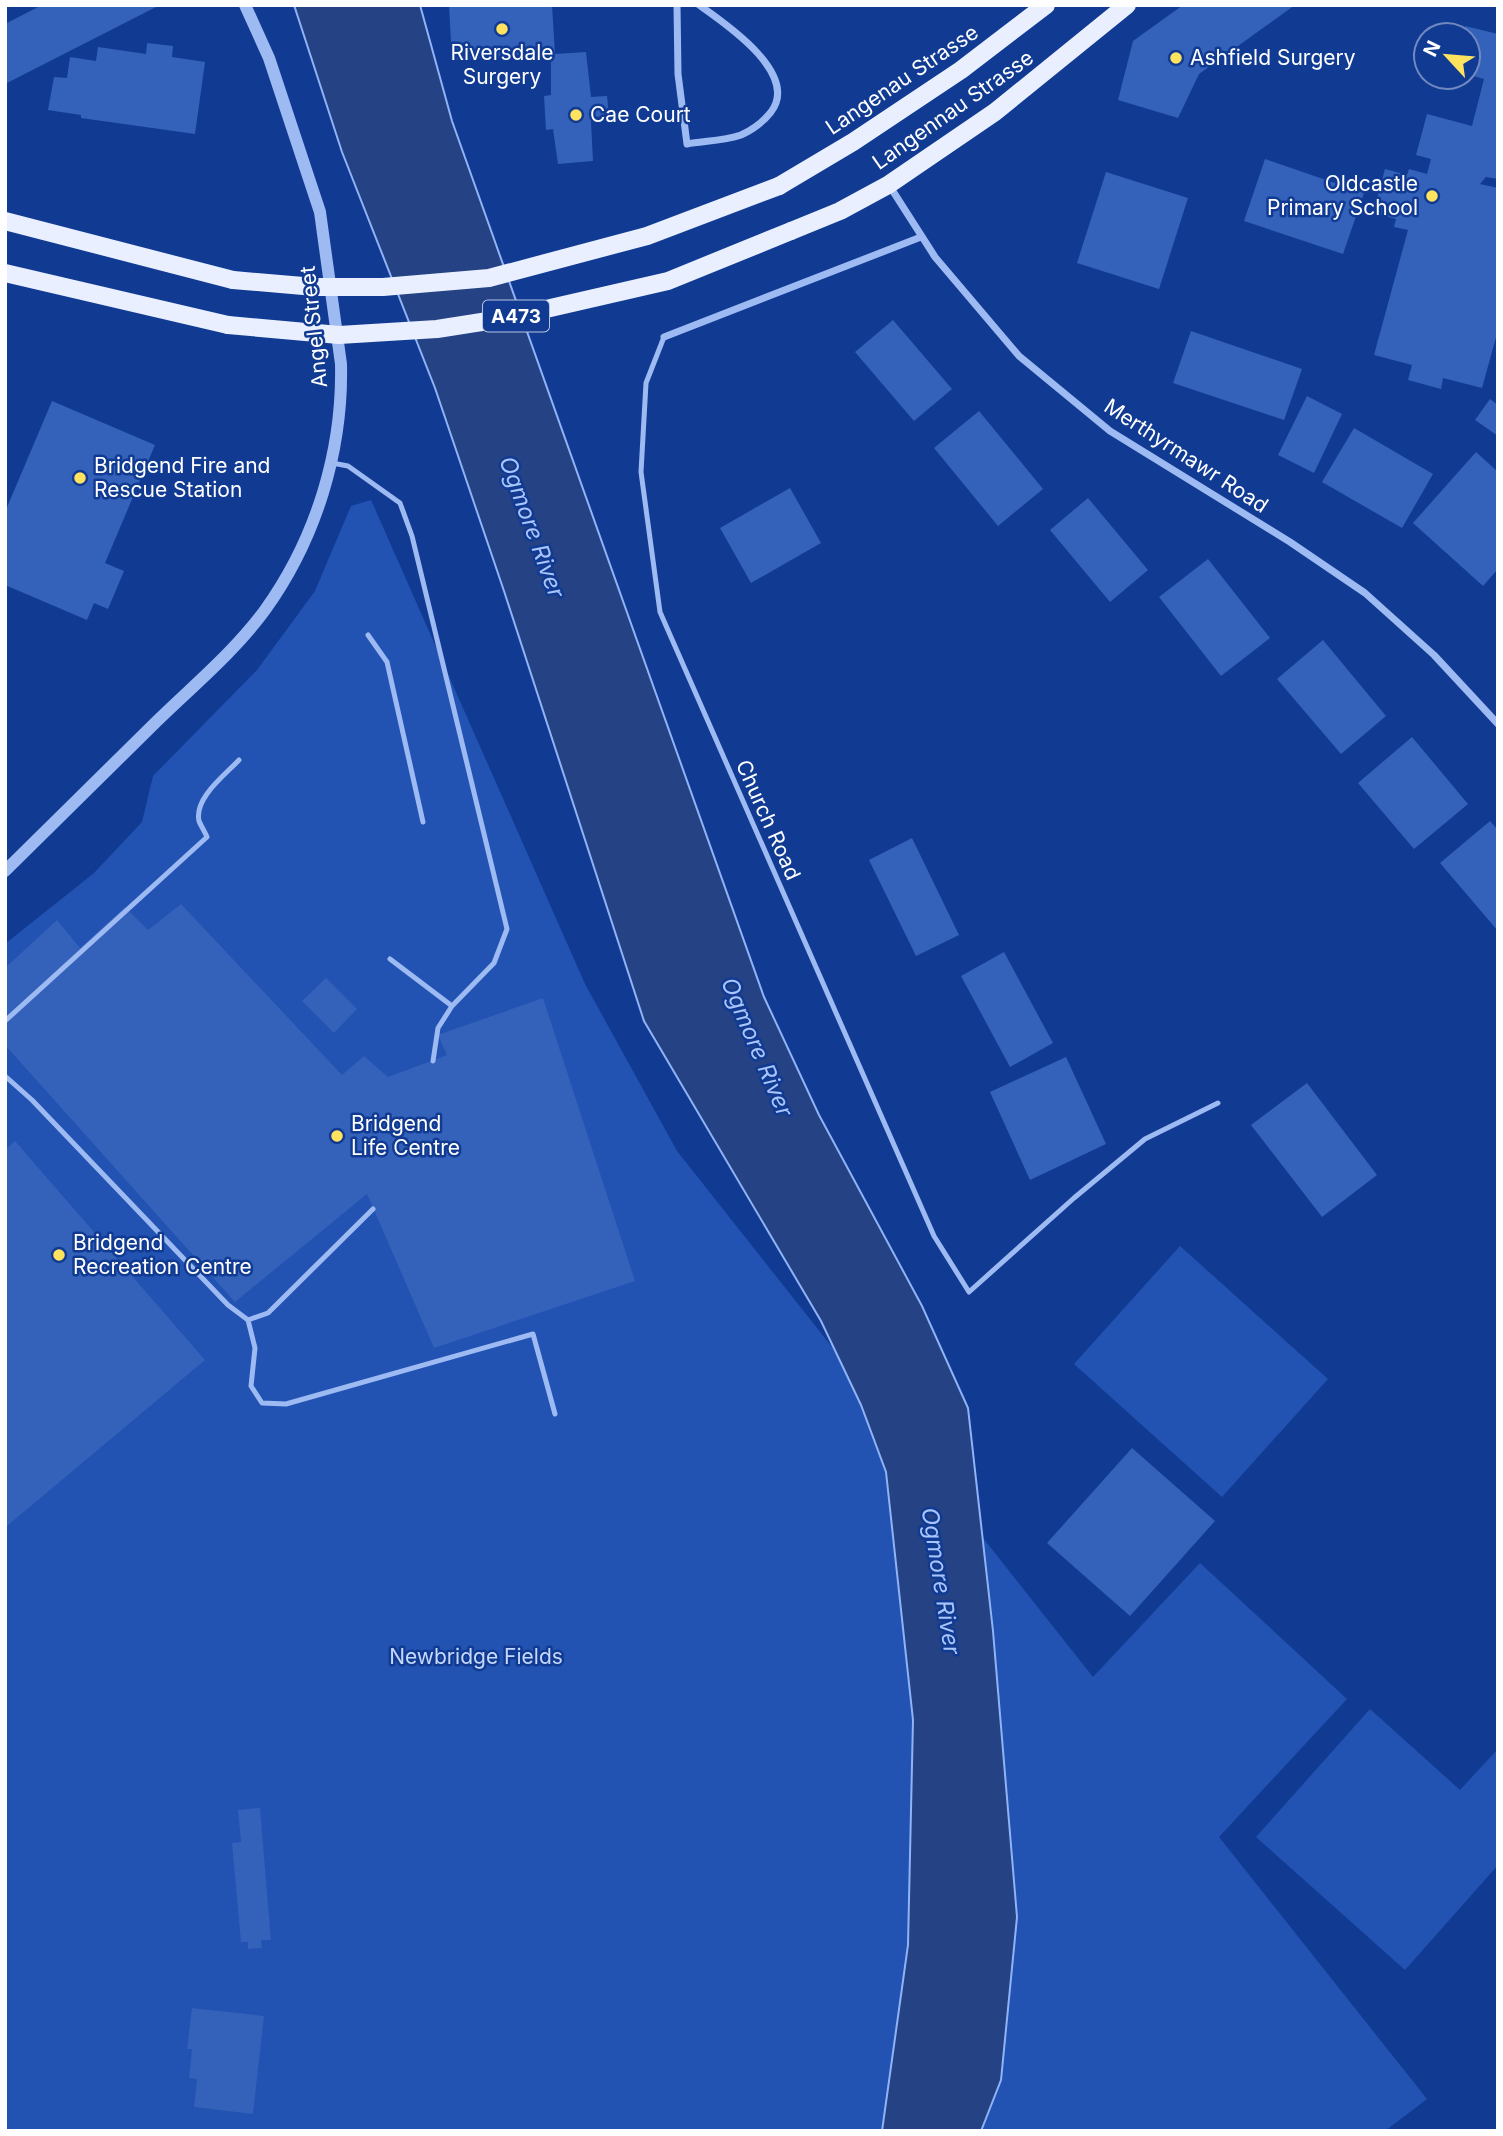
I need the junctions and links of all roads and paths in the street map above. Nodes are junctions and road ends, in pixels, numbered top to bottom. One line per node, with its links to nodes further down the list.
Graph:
1 (245, 5): 11 (street, Angel Street)
2 (677, 5): 3 (street)
3 (699, 5)
4 (1046, 5): 7 (main road, Langenau Strasse / A473, bridge)
5 (1127, 5): 6 (main road, Langennau Strasse / A473)
6 (888, 185): 8 (street, Merthyrmawr Road); 9 (main road, Langennau Strasse / A473, bridge)
7 (5, 221)
8 (922, 237): 10 (street); 13 (street, Merthyrmawr Road)
9 (5, 273)
10 (664, 337): 22 (lane, Church Road)
11 (332, 463): 16 (street, Angel Street); 18 (lane)
12 (368, 635): 15 (lane)
13 (1498, 724)
14 (239, 760): 19 (lane)
15 (423, 822)
16 (5, 870)
17 (390, 959): 18 (lane)
18 (452, 1006): 20 (lane)
19 (5, 1021)
20 (433, 1061)
21 (5, 1076): 24 (lane)
22 (1218, 1103)
23 (373, 1209): 24 (lane)
24 (248, 1320): 25 (lane)
25 (555, 1414)

